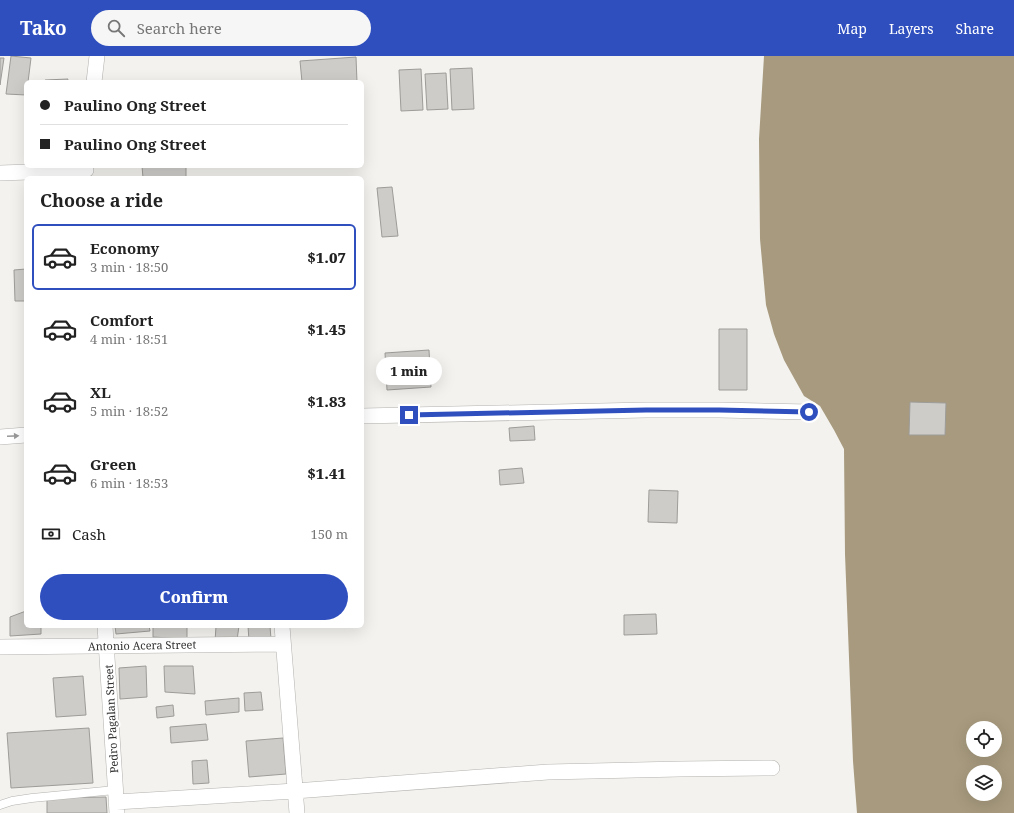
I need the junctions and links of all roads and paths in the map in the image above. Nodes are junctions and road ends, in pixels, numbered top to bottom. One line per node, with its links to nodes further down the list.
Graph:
1 (97, 56): 2 (street)
2 (94, 80)
3 (86, 171): 4 (street)
4 (0, 173)
5 (809, 412): 6 (street)
6 (364, 416)
7 (24, 435): 8 (street, one-way to 7)
8 (0, 437)
9 (105, 628): 12 (street, Pedro Pagalan Street)
10 (282, 628): 11 (street)
11 (283, 644): 12 (street, Antonio Acera Street); 15 (street)
12 (107, 646): 13 (street, Antonio Acera Street); 16 (street, Pedro Pagalan Street)
13 (0, 647)
14 (772, 768): 15 (street)
15 (295, 791): 16 (street); 18 (street)
16 (116, 802): 17 (lane)
17 (0, 805)
18 (297, 813)

